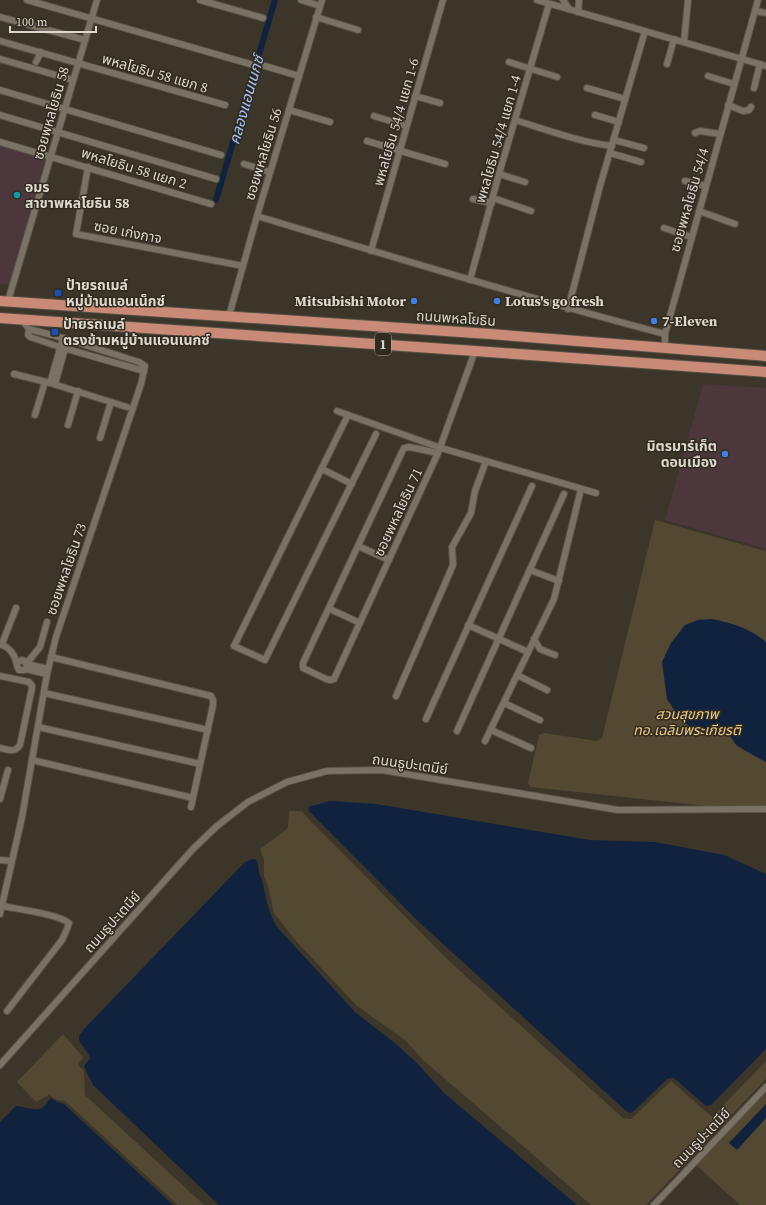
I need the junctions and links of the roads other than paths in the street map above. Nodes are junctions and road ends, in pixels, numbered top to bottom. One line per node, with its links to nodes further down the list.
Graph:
1 (27, 0): 19 (street)
2 (97, 0): 19 (street, ซอยพหลโยธิน 58)
3 (200, 0): 20 (street)
4 (301, 0): 11 (street)
5 (443, 0): 46 (street, พหลโยธิน 54/4 แยก 1-6)
6 (537, 0): 12 (street)
7 (563, 0): 13 (street)
8 (580, 0): 15 (street)
9 (688, 0): 26 (street)
10 (758, 0): 14 (street, ซอยพหลโยธิน 54/4)
11 (321, 3): 18 (street, ซอยพหลโยธิน 56)
12 (549, 4): 13 (street); 37 (street, พหลโยธิน 54/4 แยก 1-4)
13 (569, 9): 15 (street)
14 (755, 11): 16 (street); 29 (street, ซอยพหลโยธิน 54/4)
15 (578, 12): 22 (street)
16 (766, 14)
17 (0, 16): 24 (street)
18 (316, 17): 21 (street); 38 (street, ซอยพหลโยธิน 56)
19 (91, 18): 24 (street, ซอยพหลโยธิน 58); 33 (street)
20 (263, 18)
21 (358, 30)
22 (646, 31): 23 (street); 47 (street)
23 (674, 39): 26 (street); 34 (street)
24 (85, 40): 32 (street, ซอยพหลโยธิน 58)
25 (0, 41): 27 (street, พหลโยธิน 58 แยก 8)
26 (684, 42): 29 (street)
27 (41, 52): 30 (street); 32 (street, พหลโยธิน 58 แยก 8)
28 (0, 59): 41 (street)
29 (741, 59): 35 (street); 42 (street, ซอยพหลโยธิน 54/4)
30 (36, 62)
31 (509, 62): 37 (street)
32 (78, 63): 41 (street, ซอยพหลโยธิน 58); 49 (street, พหลโยธิน 58 แยก 8)
33 (250, 64)
34 (667, 64)
35 (763, 65): 44 (street)
36 (265, 66): 38 (street)
37 (530, 68): 40 (street); 57 (street, พหลโยธิน 54/4 แยก 1-4)
38 (299, 76): 53 (street, ซอยพหลโยธิน 56)
39 (708, 76): 42 (street)
40 (557, 77)
41 (73, 80): 52 (street, ซอยพหลโยธิน 58)
42 (734, 84): 50 (street, ซอยพหลโยธิน 54/4)
43 (587, 88): 47 (street)
44 (754, 88)
45 (0, 90): 52 (street)
46 (415, 96): 48 (street); 60 (street, พหลโยธิน 54/4 แยก 1-6)
47 (626, 99): 59 (street)
48 (440, 103)
49 (225, 105)
50 (728, 105): 51 (street); 63 (street, ซอยพหลโยธิน 54/4)
51 (751, 107)
52 (64, 109): 61 (street, ซอยพหลโยธิน 58); 70 (street)
53 (289, 110): 58 (street); 76 (street, ซอยพหลโยธิน 56)
54 (0, 115): 61 (street)
55 (595, 115): 59 (street)
56 (374, 116): 60 (street)
57 (515, 120): 68 (street); 77 (street, พหลโยธิน 54/4 แยก 1-4)
58 (330, 122)
59 (619, 122): 64 (street)
60 (406, 126): 69 (street, พหลโยธิน 54/4 แยก 1-6)
61 (58, 132): 71 (street, ซอยพหลโยธิน 58); 78 (street)
62 (695, 133): 63 (street)
63 (720, 134): 81 (street, ซอยพหลโยธิน 54/4)
64 (614, 140): 67 (street); 68 (street)
65 (367, 141): 69 (street)
66 (0, 142): 71 (street, พหลโยธิน 58 แยก 2)
67 (644, 148)
68 (611, 150): 72 (street); 95 (street)
69 (400, 152): 74 (street); 91 (street, พหลโยธิน 54/4 แยก 1-6)
70 (221, 155)
71 (51, 156): 75 (street, พหลโยธิน 58 แยก 2); 94 (street, ซอยพหลโยธิน 58)
72 (641, 162)
73 (244, 164): 76 (street)
74 (445, 164)
75 (88, 167): 84 (street, พหลโยธิน 58 แยก 2); 92 (street, ซอย เก่งกาจ)
76 (270, 172): 87 (street, ซอยพหลโยธิน 56)
77 (499, 174): 80 (street); 83 (street, พหลโยธิน 54/4 แยก 1-4)
78 (216, 179)
79 (685, 181): 81 (street)
80 (525, 182)
81 (706, 186): 86 (street, ซอยพหลโยธิน 54/4)
82 (473, 199): 83 (street)
83 (492, 200): 85 (street); 93 (street, พหลโยธิน 54/4 แยก 1-4)
84 (211, 204)
85 (531, 211)
86 (699, 211): 88 (street); 90 (street, ซอยพหลโยธิน 54/4)
87 (257, 216): 91 (street); 92 (street, ซอยพหลโยธิน 56)
88 (735, 224)
89 (664, 228): 90 (street)
90 (691, 237): 102 (street, ซอยพหลโยธิน 54/4)
91 (371, 251): 93 (street)
92 (243, 266): 97 (street, ซอยพหลโยธิน 56)
93 (470, 280): 95 (street)
94 (4, 301): 96 (main road, ถนนพหลโยธิน / 1)
95 (568, 309): 102 (street)
96 (209, 315): 97 (main road, ถนนพหลโยธิน / 1); 101 (main road)
97 (229, 316): 105 (main road, ถนนพหลโยธิน / 1)
98 (0, 318): 99 (main road, 1)
99 (24, 319): 100 (street); 101 (main road, 1)
100 (29, 329): 103 (street); 104 (street)
101 (211, 332): 106 (main road, 1)
102 (665, 334): 105 (street, ซอยพหลโยธิน 54/4)
103 (66, 339): 104 (street); 111 (street)
104 (63, 348): 111 (street); 114 (street)
105 (665, 348): 107 (main road, ถนนพหลโยธิน / 1); 110 (main road)
106 (475, 351): 110 (main road, 1); 124 (street, ซอยพหลโยธิน 71)
107 (742, 354): 108 (main road, ถนนพหลโยธิน / 1); 109 (main road)
108 (766, 356)
109 (766, 360)
110 (661, 364): 112 (main road, 1)
111 (144, 371): 146 (street, ซอยพหลโยธิน 73)
112 (766, 372)
113 (14, 374): 114 (street)
114 (50, 383): 115 (street); 119 (street)
115 (78, 391): 116 (street); 121 (street)
116 (112, 402): 117 (street); 123 (street)
117 (127, 406)
118 (336, 411): 120 (street)
119 (35, 415)
120 (348, 415): 124 (street); 126 (street)
121 (68, 425)
122 (376, 434): 127 (street)
123 (100, 438)
124 (439, 450): 125 (street); 132 (street); 133 (street, ซอยพหลโยธิน 71)
125 (486, 461): 129 (street); 156 (street)
126 (322, 469): 127 (street); 127 (street)
127 (352, 484)
128 (532, 486): 140 (street)
129 (581, 489): 130 (street); 135 (street)
130 (596, 493)
131 (564, 494): 134 (street)
132 (358, 546): 133 (street); 137 (street)
133 (389, 560): 139 (street, ซอยพหลโยธิน 71)
134 (530, 570): 135 (street); 141 (street)
135 (559, 581): 142 (street)
136 (16, 608): 143 (street)
137 (330, 609): 139 (street); 139 (street, ซอยพหลโยธิน 71)
138 (47, 622): 148 (street)
139 (360, 623)
140 (468, 625): 141 (street); 158 (street)
141 (499, 639): 144 (street); 163 (street)
142 (534, 640): 144 (street); 145 (street)
143 (1, 644): 147 (street)
144 (528, 652): 151 (street)
145 (555, 655)
146 (51, 657): 150 (street, ซอยพหลโยธิน 73); 161 (street)
147 (17, 663): 148 (street); 149 (street)
148 (27, 666): 149 (street); 150 (street)
149 (19, 670): 153 (street)
150 (48, 672): 155 (street, ซอยพหลโยธิน 73)
151 (517, 675): 154 (street); 157 (street)
152 (0, 676): 153 (street)
153 (19, 680): 165 (street)
154 (547, 690)
155 (44, 693): 160 (street, ซอยพหลโยธิน 73); 161 (street)
156 (396, 696)
157 (504, 703): 159 (street); 162 (street)
158 (426, 719)
159 (540, 720)
160 (38, 727): 167 (street, ซอยพหลโยธิน 73); 168 (street)
161 (208, 730): 168 (street)
162 (491, 730): 164 (street); 166 (street)
163 (457, 731)
164 (485, 741)
165 (0, 748)
166 (531, 748)
167 (32, 760): 170 (street); 175 (street, ซอยพหลโยธิน 73)
168 (200, 764): 170 (street)
169 (8, 770): 171 (street)
170 (193, 798): 172 (street)
171 (0, 799)
172 (191, 807)
173 (766, 809): 179 (street, ถนนธูปะเตมีย์)
174 (0, 860): 175 (street)
175 (12, 861): 176 (street, ซอยพหลโยธิน 73)
176 (2, 906): 177 (street, ซอยพหลโยธิน 73); 178 (street)
177 (0, 914)
178 (6, 1011)
179 (0, 1065)
180 (766, 1087): 181 (street, ถนนธูปะเตมีย์)
181 (654, 1205)

